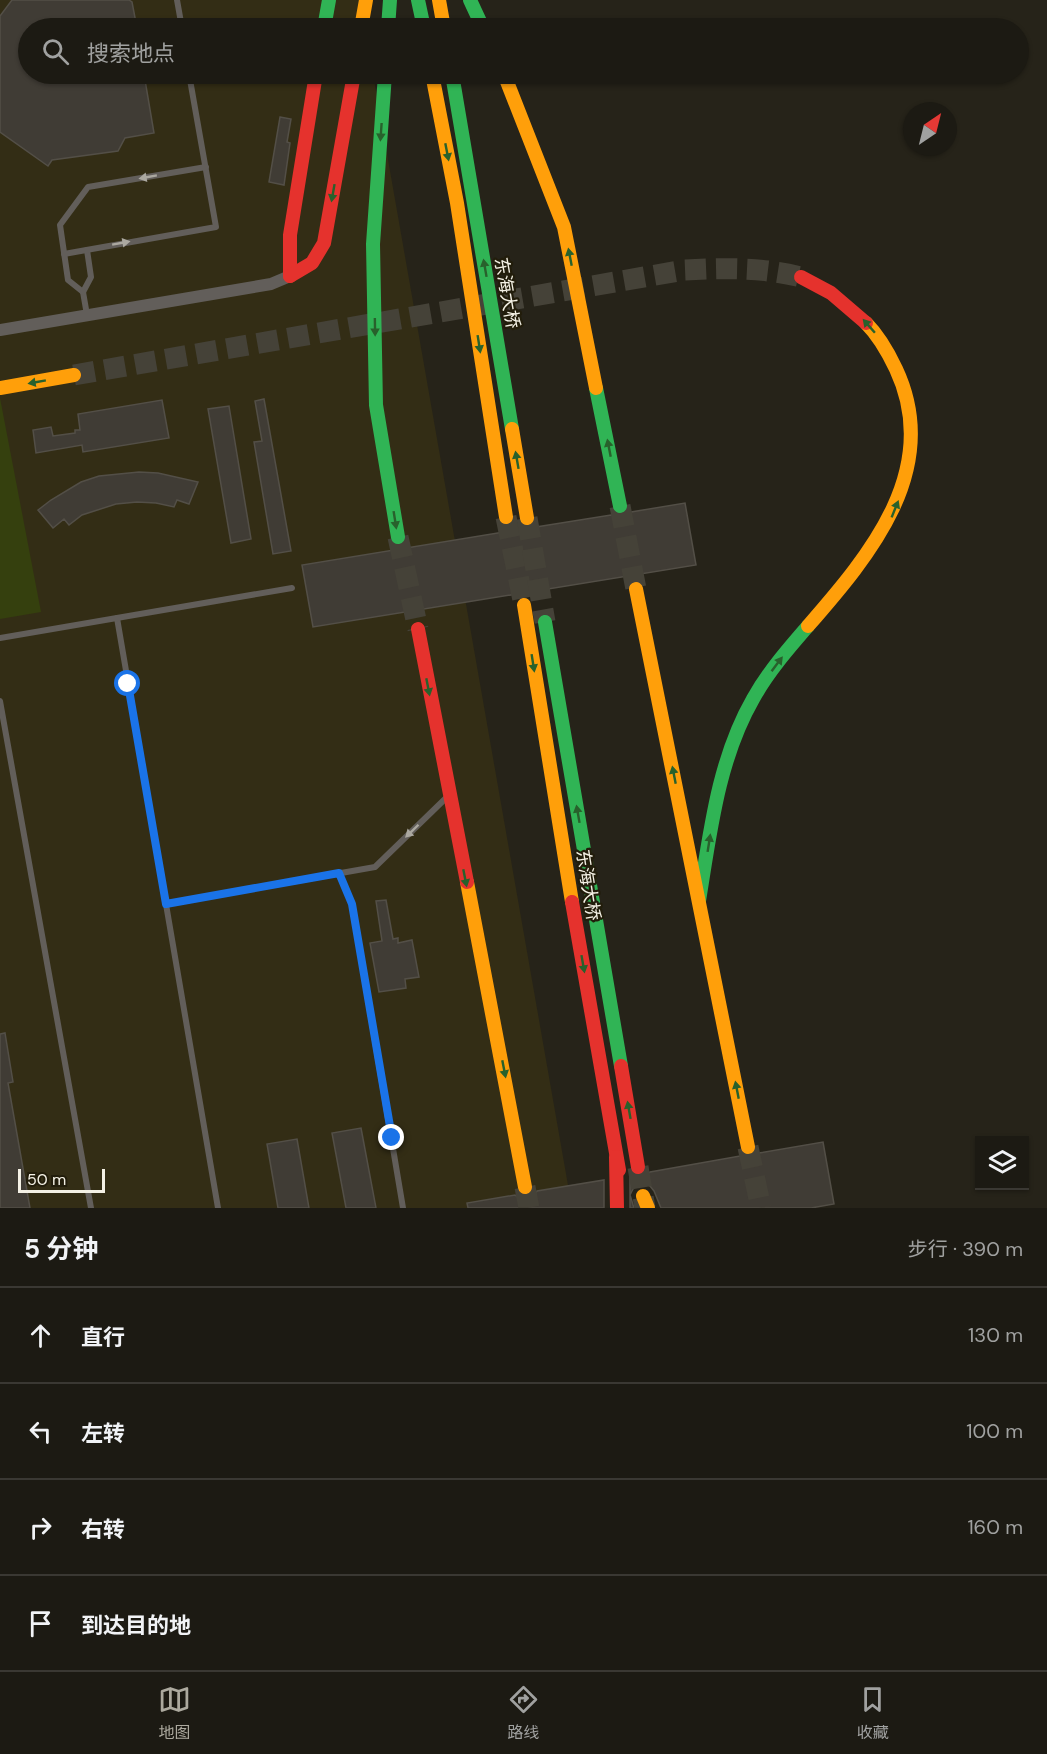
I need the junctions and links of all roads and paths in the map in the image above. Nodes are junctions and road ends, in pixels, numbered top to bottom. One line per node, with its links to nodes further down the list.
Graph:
1 (177, 0): 8 (lane)
2 (329, 0): 9 (main road)
3 (366, 0): 10 (main road)
4 (390, 0): 11 (main road)
5 (418, 0): 12 (main road)
6 (439, 0): 13 (main road)
7 (470, 0): 14 (main road)
8 (180, 18)
9 (326, 18)
10 (363, 18)
11 (389, 18)
12 (421, 18)
13 (442, 18)
14 (478, 18)
15 (191, 84): 22 (lane)
16 (314, 84): 25 (main road)
17 (352, 84): 25 (main road, one-way to 25)
18 (384, 84): 35 (main road, one-way to 35)
19 (434, 84): 33 (main road, 东海大桥, one-way to 33)
20 (454, 84): 34 (main road, 东海大桥, one-way to 20)
21 (508, 84): 32 (main road, one-way to 21)
22 (206, 167): 23 (lane, one-way to 22); 24 (lane, one-way to 24)
23 (87, 250): 24 (lane); 27 (lane)
24 (64, 254): 27 (lane)
25 (290, 276): 28 (street)
26 (801, 278): 46 (main road, one-way to 26)
27 (83, 292): 28 (lane)
28 (87, 315): 29 (street)
29 (0, 330)
30 (74, 375): 31 (main road, one-way to 31)
31 (0, 388)
32 (620, 506)
33 (506, 517)
34 (527, 518)
35 (398, 537)
36 (292, 588): 39 (lane)
37 (636, 589): 46 (main road, one-way to 37)
38 (524, 605): 49 (main road, 东海大桥, one-way to 49)
39 (117, 618): 42 (lane); 47 (lane)
40 (545, 622): 50 (main road, 东海大桥, one-way to 40)
41 (418, 629): 44 (main road, one-way to 44)
42 (0, 638)
43 (0, 701): 53 (lane)
44 (449, 795): 45 (lane, one-way to 45); 52 (main road, one-way to 52)
45 (339, 873): 47 (lane); 55 (lane)
46 (699, 901): 48 (main road, one-way to 46)
47 (166, 904): 54 (lane)
48 (748, 1147)
49 (616, 1153): 51 (main road, 东海大桥); 56 (main road)
50 (638, 1167)
51 (619, 1170)
52 (525, 1186)
53 (92, 1208)
54 (218, 1208)
55 (403, 1208)
56 (617, 1208)

